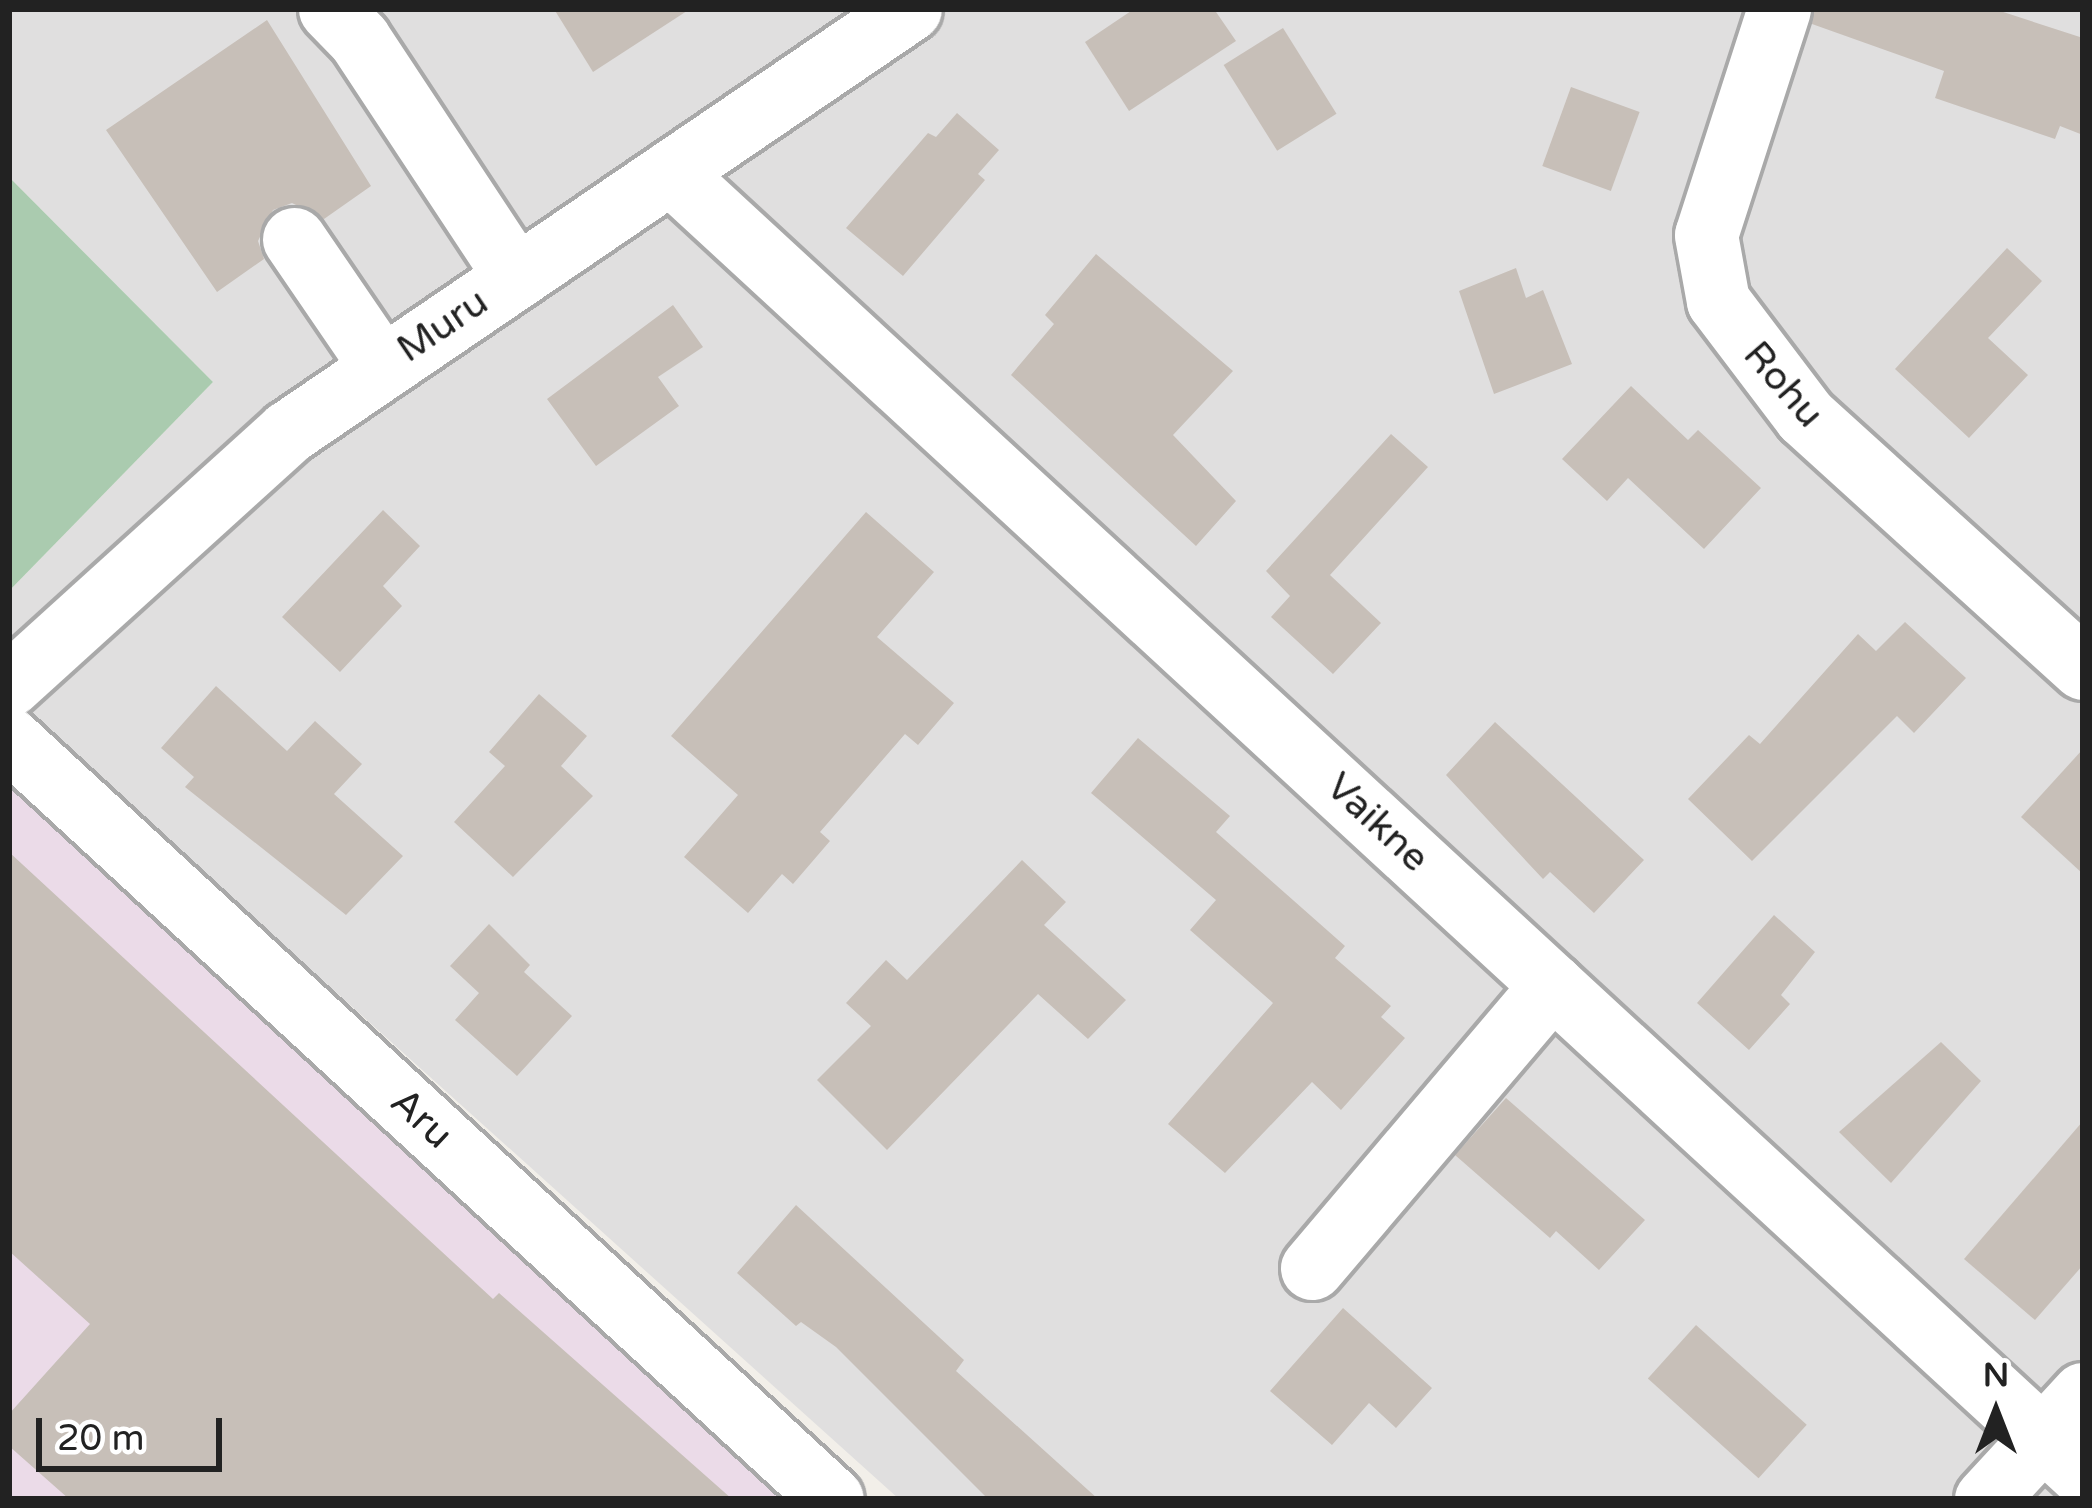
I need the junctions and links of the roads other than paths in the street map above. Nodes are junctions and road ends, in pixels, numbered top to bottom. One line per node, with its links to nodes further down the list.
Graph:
1 (330, 9): 6 (street)
2 (910, 9): 4 (street, Muru)
3 (1779, 9): 8 (street, Rohu)
4 (670, 172): 6 (street, Muru); 11 (street, Vaikne)
5 (294, 239): 7 (street)
6 (516, 277): 7 (street, Muru)
7 (382, 368): 9 (street, Muru)
8 (2083, 668)
9 (9, 685)
10 (9, 739): 14 (street, Aru)
11 (1552, 985): 12 (street); 13 (street, Vaikne)
12 (1312, 1268)
13 (2069, 1436): 15 (street)
14 (832, 1499)
15 (1986, 1499)

